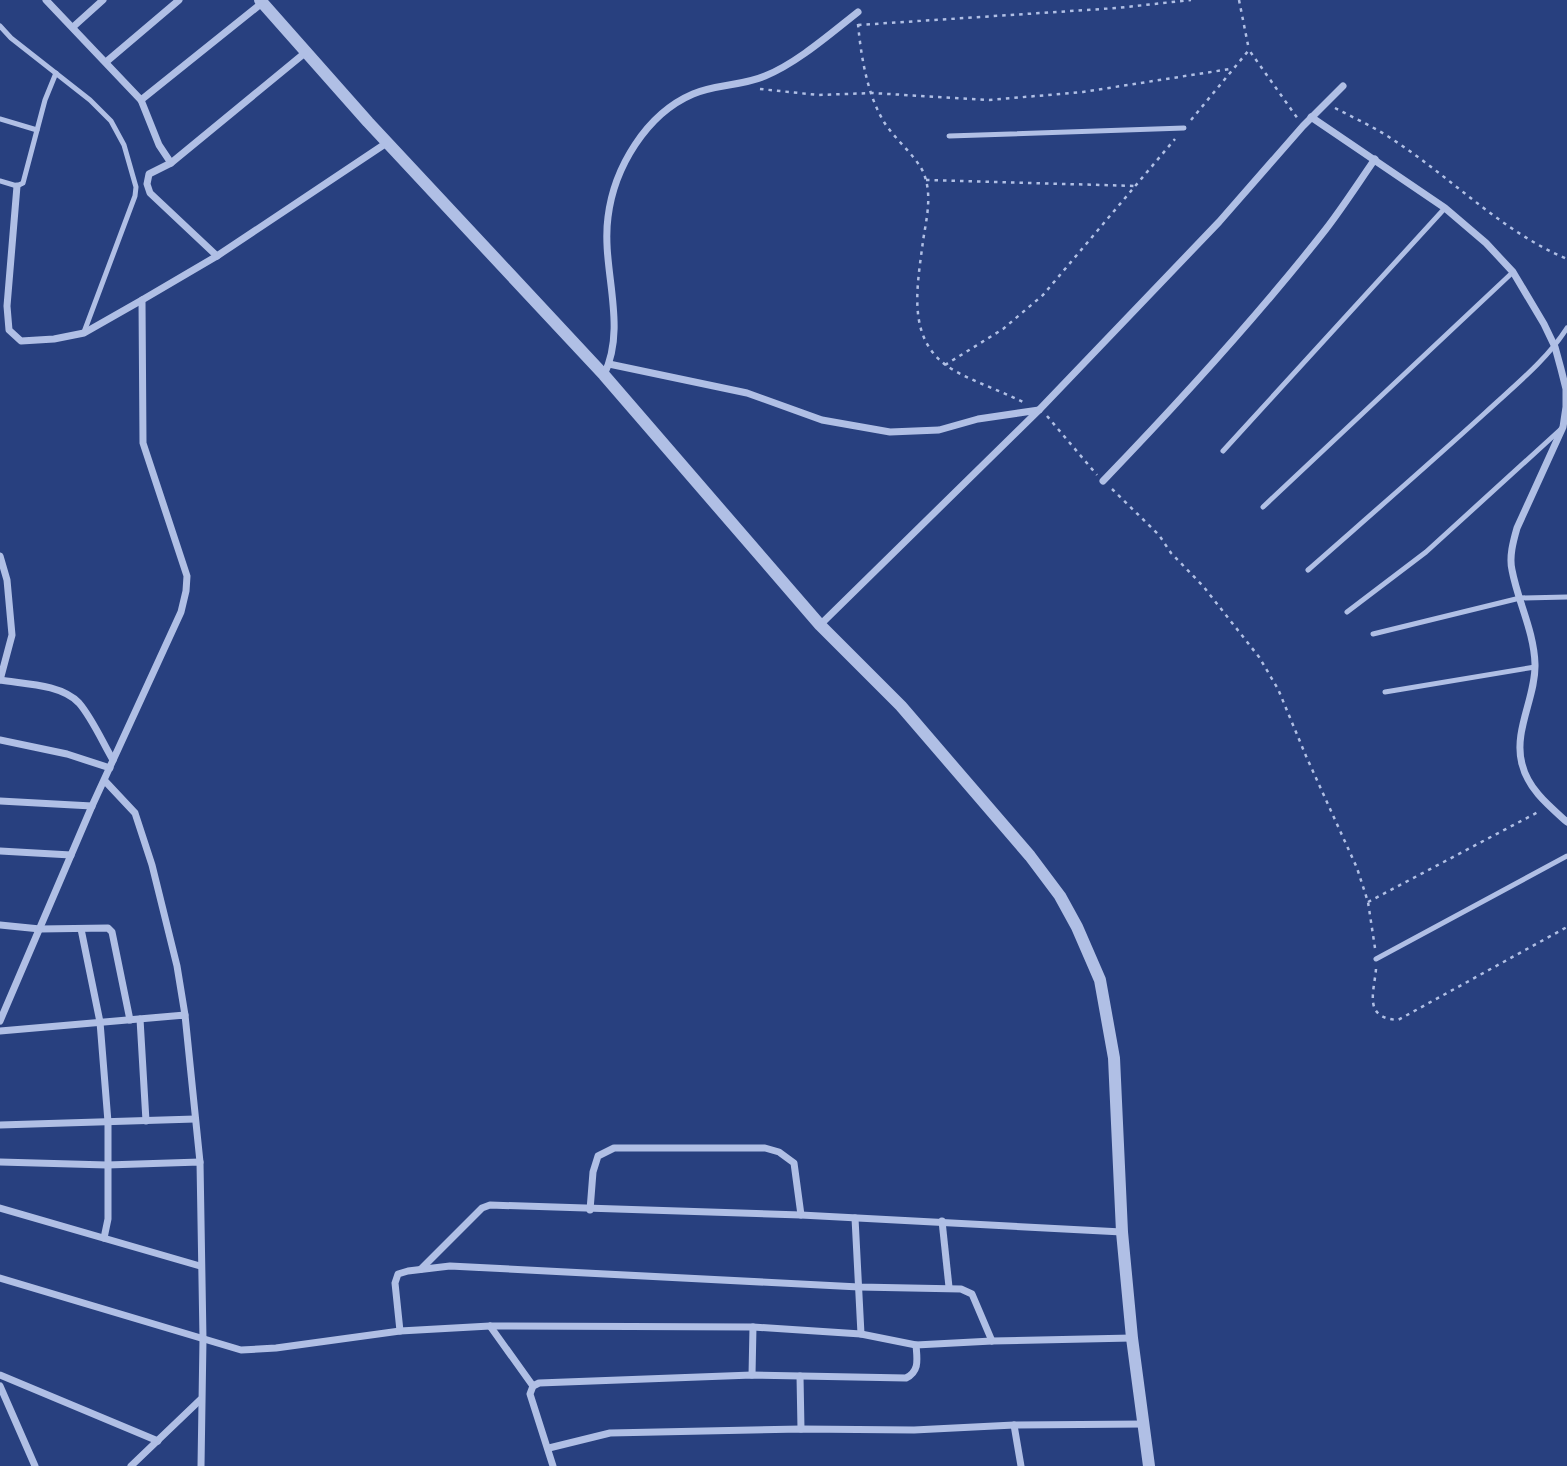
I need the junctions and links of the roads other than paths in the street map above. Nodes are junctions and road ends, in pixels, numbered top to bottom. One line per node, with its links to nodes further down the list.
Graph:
1 (46, 0): 7 (street)
2 (103, 0): 7 (street)
3 (179, 0): 9 (street)
4 (261, 1): 8 (street); 12 (street)
5 (858, 12): 32 (street)
6 (0, 26): 10 (lane)
7 (73, 27): 9 (street)
8 (306, 52): 18 (street); 20 (street)
9 (106, 62): 12 (street)
10 (56, 73): 16 (lane); 24 (lane)
11 (1343, 86): 13 (street)
12 (141, 100): 20 (street)
13 (1311, 117): 19 (street); 33 (street)
14 (0, 119): 16 (lane)
15 (1184, 128): 17 (lane)
16 (37, 130): 23 (lane)
17 (949, 136)
18 (388, 142): 26 (street); 32 (street)
19 (1375, 159): 25 (street); 36 (street)
20 (171, 163): 22 (street)
21 (0, 181): 23 (lane)
22 (147, 184): 24 (lane); 26 (street)
23 (17, 186): 30 (street)
24 (136, 187): 30 (lane)
25 (1445, 208): 27 (street); 35 (lane)
26 (217, 256): 28 (street)
27 (1513, 272): 31 (street); 37 (lane)
28 (142, 300): 30 (street); 50 (street)
29 (1567, 328): 31 (lane)
30 (84, 333)
31 (1555, 347): 34 (street); 39 (lane)
32 (607, 369): 33 (street); 44 (street)
33 (1039, 410): 44 (street)
34 (1563, 427): 42 (street); 43 (lane)
35 (1223, 451)
36 (1103, 481)
37 (1263, 508)
38 (0, 556): 41 (street)
39 (1308, 570)
40 (1567, 597): 42 (lane)
41 (4, 598): 47 (street)
42 (1520, 598): 45 (lane); 46 (street)
43 (1347, 612)
44 (820, 625): 80 (street)
45 (1373, 634)
46 (1535, 667): 48 (lane); 54 (street)
47 (0, 680): 50 (street)
48 (1385, 692)
49 (0, 740): 50 (street)
50 (112, 764): 51 (street)
51 (105, 781): 53 (street); 62 (street)
52 (0, 801): 53 (street)
53 (92, 806): 56 (street)
54 (1567, 822)
55 (0, 851): 56 (street)
56 (71, 855): 59 (street)
57 (1567, 856): 61 (lane)
58 (0, 925): 59 (street)
59 (40, 929): 60 (street); 65 (street)
60 (81, 929): 64 (street); 66 (street)
61 (1376, 959)
62 (185, 1015): 63 (street); 68 (street)
63 (140, 1019): 64 (street); 69 (street)
64 (130, 1020): 66 (street)
65 (0, 1021)
66 (100, 1022): 67 (street); 70 (street)
67 (0, 1031)
68 (195, 1119): 69 (street); 73 (street)
69 (146, 1121): 70 (street)
70 (108, 1122): 71 (street); 74 (street)
71 (0, 1125)
72 (0, 1161): 74 (street)
73 (200, 1162): 74 (street); 82 (street)
74 (107, 1165): 81 (street)
75 (0, 1208): 81 (street)
76 (590, 1210): 77 (street); 77 (street); 83 (street)
77 (801, 1215): 78 (street)
78 (855, 1219): 79 (street); 85 (street)
79 (942, 1222): 80 (street); 86 (street)
80 (1122, 1232): 91 (street)
81 (103, 1238): 82 (street)
82 (200, 1266): 92 (street)
83 (421, 1269): 85 (street); 89 (street)
84 (0, 1278): 92 (street)
85 (859, 1287): 86 (street); 90 (street)
86 (949, 1287): 93 (street)
87 (490, 1326): 88 (street); 89 (street); 99 (street)
88 (753, 1327): 90 (street); 96 (street)
89 (400, 1331): 92 (street)
90 (862, 1334): 94 (street)
91 (1132, 1338): 93 (street); 101 (street)
92 (203, 1339): 100 (street)
93 (992, 1341): 94 (street)
94 (916, 1345): 97 (street)
95 (0, 1375): 104 (street)
96 (752, 1375): 97 (street); 99 (street)
97 (800, 1376): 103 (street)
98 (0, 1386): 106 (street)
99 (533, 1386): 105 (street)
100 (200, 1400): 104 (street); 108 (street)
101 (1145, 1424): 102 (street); 111 (street)
102 (1014, 1425): 103 (street); 110 (street)
103 (801, 1429): 105 (street)
104 (158, 1441): 107 (street)
105 (549, 1448): 109 (street)
106 (35, 1466)
107 (131, 1466)
108 (201, 1466)
109 (553, 1466)
110 (1021, 1466)
111 (1149, 1466)

